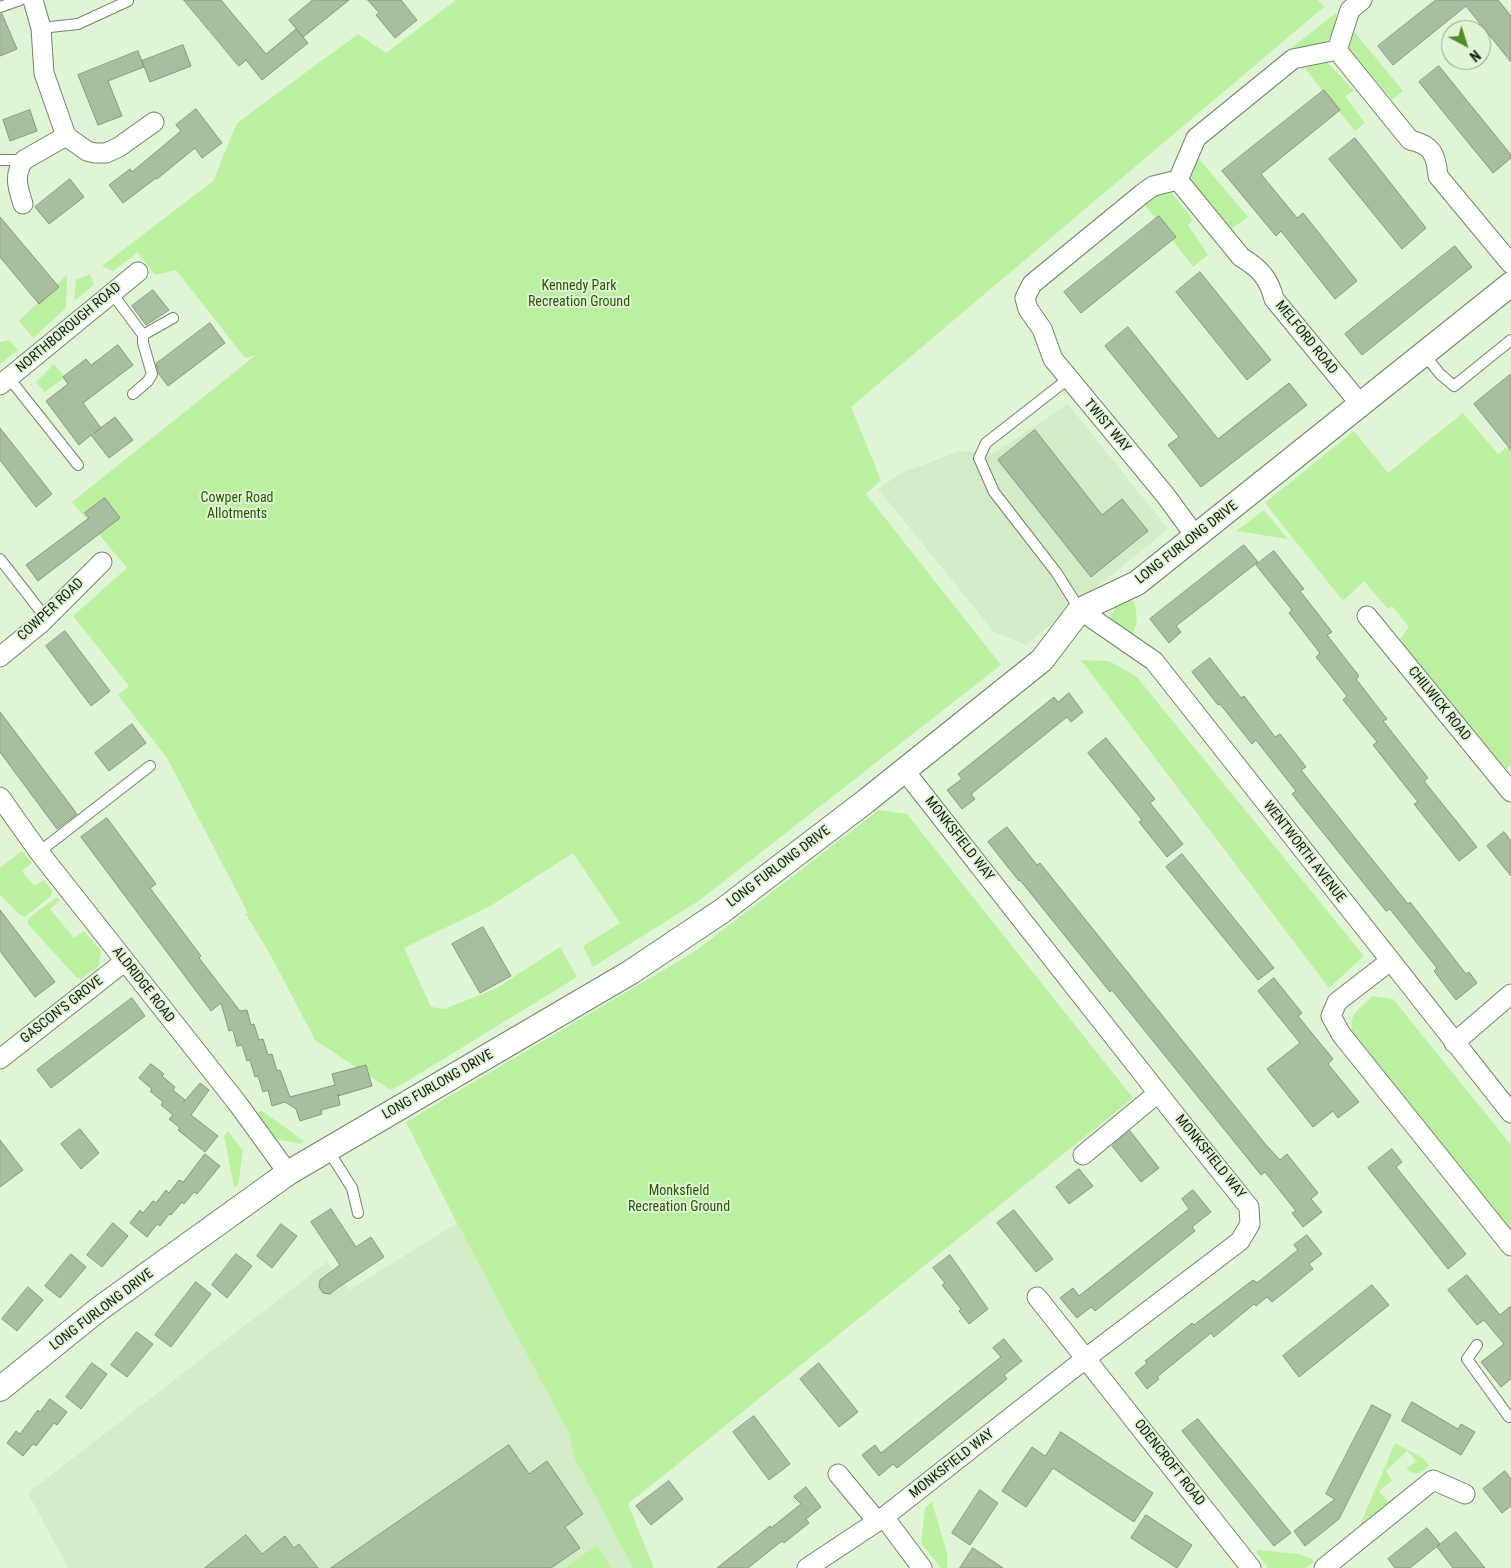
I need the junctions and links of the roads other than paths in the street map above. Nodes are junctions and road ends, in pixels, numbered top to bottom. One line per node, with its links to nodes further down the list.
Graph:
1 (20, 0): 5 (lane)
2 (33, 0): 6 (street)
3 (128, 1): 6 (lane)
4 (1351, 3): 7 (street)
5 (0, 7)
6 (40, 28): 9 (street)
7 (1337, 50): 12 (street); 14 (street)
8 (154, 122): 9 (street)
9 (66, 136): 11 (street)
10 (0, 160): 11 (lane)
11 (24, 160): 13 (street)
12 (1178, 180): 22 (street, TWIST WAY); 25 (street, MELFORD ROAD)
13 (23, 204)
14 (1511, 264)
15 (138, 272): 17 (street, NORTHBOROUGH ROAD)
16 (1511, 284): 21 (street, LONG FURLONG DRIVE)
17 (112, 292): 19 (lane); 23 (street, NORTHBOROUGH ROAD)
18 (173, 318): 19 (lane)
19 (143, 335): 24 (lane)
20 (1511, 340): 21 (lane)
21 (1424, 354): 25 (street, LONG FURLONG DRIVE)
22 (1068, 379): 27 (street, TWIST WAY); 30 (lane)
23 (5, 382): 26 (lane)
24 (132, 394)
25 (1361, 405): 27 (street, LONG FURLONG DRIVE)
26 (78, 465)
27 (1196, 536): 30 (street, LONG FURLONG DRIVE)
28 (0, 559): 32 (lane)
29 (102, 562): 32 (street, COWPER ROAD)
30 (1080, 610): 35 (street, LONG FURLONG DRIVE); 39 (street, WENTWORTH AVENUE)
31 (1367, 616): 36 (street, CHILWICK ROAD)
32 (46, 618): 33 (street, COWPER ROAD)
33 (0, 657)
34 (150, 766): 38 (lane)
35 (904, 770): 44 (street, MONKSFIELD WAY); 46 (street, LONG FURLONG DRIVE)
36 (1511, 792)
37 (0, 797): 38 (street, ALDRIDGE ROAD)
38 (39, 852): 40 (street, ALDRIDGE ROAD)
39 (1390, 961): 42 (street, WENTWORTH AVENUE); 50 (street)
40 (124, 962): 43 (street, GASCON'S GROVE); 48 (street, ALDRIDGE ROAD)
41 (1511, 994): 42 (street)
42 (1454, 1043): 45 (street, WENTWORTH AVENUE)
43 (0, 1059)
44 (1158, 1093): 47 (street); 53 (street, MONKSFIELD WAY)
45 (1511, 1113)
46 (328, 1150): 48 (street, LONG FURLONG DRIVE); 49 (lane)
47 (1083, 1155)
48 (288, 1173): 54 (street, LONG FURLONG DRIVE)
49 (358, 1213)
50 (1511, 1246)
51 (1037, 1297): 53 (street, ODENCROFT ROAD)
52 (1477, 1345): 55 (lane)
53 (1085, 1360): 58 (street, MONKSFIELD WAY); 61 (street, ODENCROFT ROAD)
54 (0, 1389)
55 (1511, 1416)
56 (838, 1474): 58 (street)
57 (1465, 1494): 62 (street)
58 (881, 1519): 59 (street, MONKSFIELD WAY); 60 (street)
59 (807, 1568)
60 (922, 1568)
61 (1251, 1568)
62 (1324, 1568)

